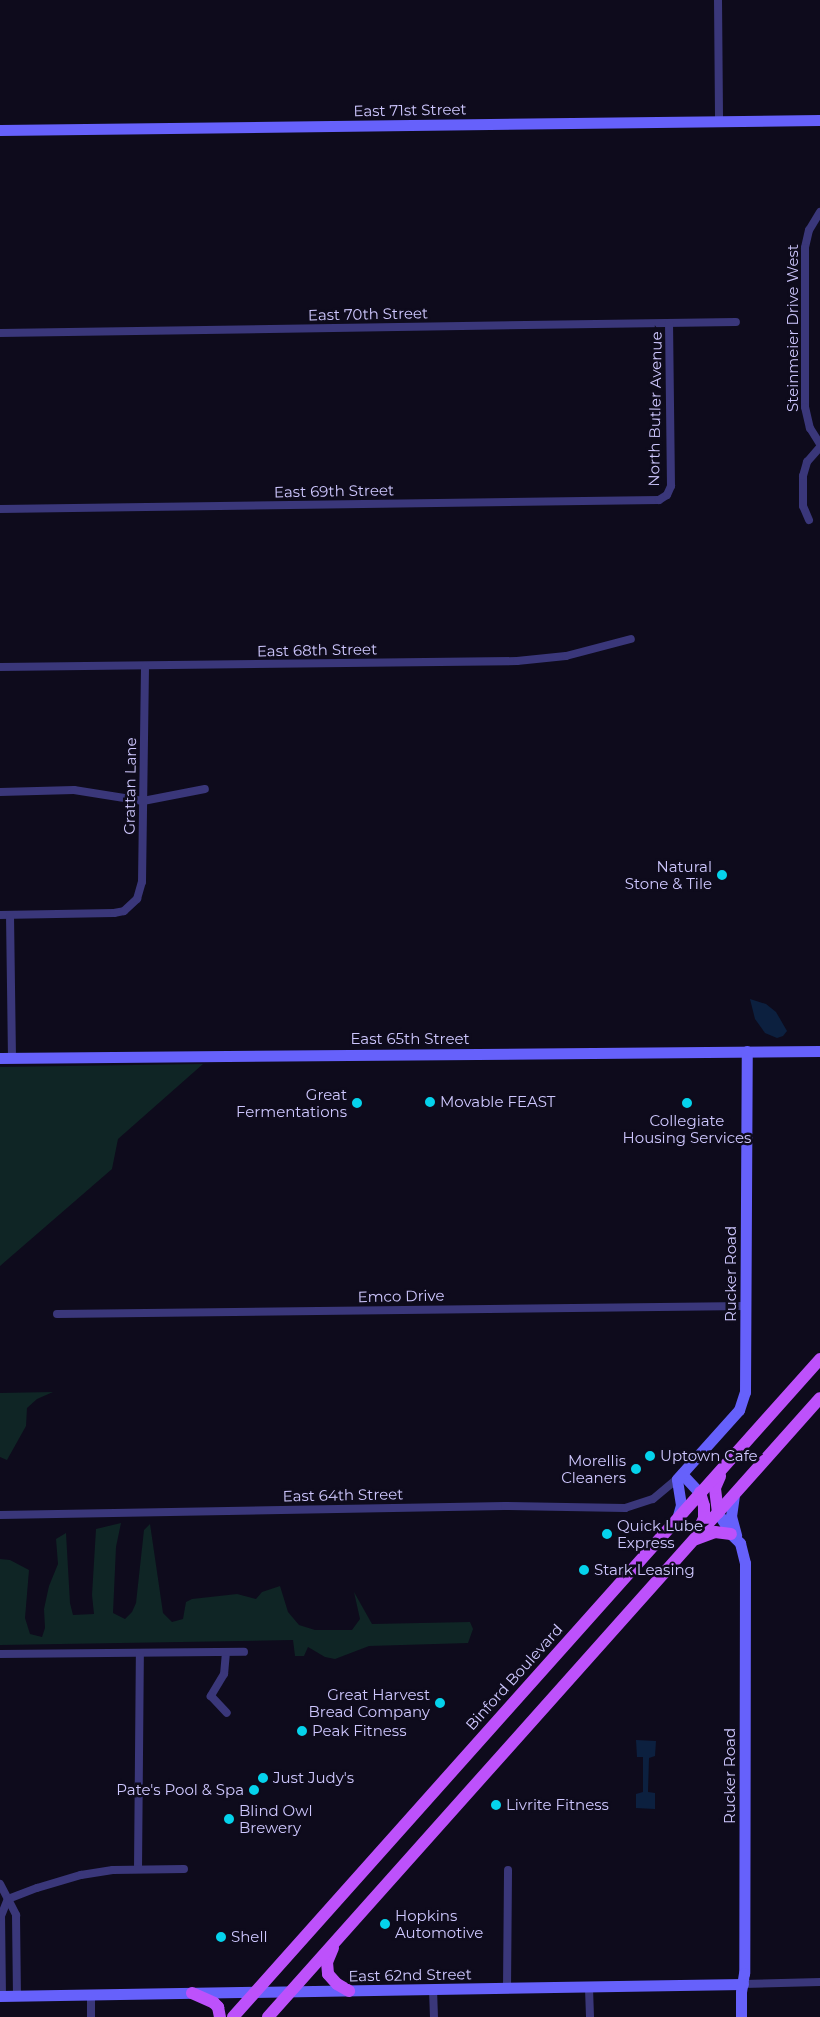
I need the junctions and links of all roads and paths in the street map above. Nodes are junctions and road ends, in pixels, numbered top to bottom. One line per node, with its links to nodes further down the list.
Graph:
1 (718, 0): 3 (street)
2 (820, 120): 3 (street, East 71st Street)
3 (719, 121): 4 (street, East 71st Street)
4 (0, 130)
5 (820, 212): 9 (street, Steinmeier Drive West)
6 (736, 322): 7 (street, East 70th Street)
7 (669, 323): 8 (street, East 70th Street); 10 (street, North Butler Avenue)
8 (0, 333)
9 (820, 445): 12 (street)
10 (667, 495): 11 (street, East 69th Street)
11 (0, 509)
12 (809, 520)
13 (631, 639): 15 (street, East 68th Street)
14 (0, 666): 15 (street, East 68th Street)
15 (145, 666): 18 (street, Grattan Lane)
16 (205, 789): 18 (street)
17 (0, 792): 18 (street)
18 (143, 801): 20 (street, Grattan Lane)
19 (0, 915): 20 (street)
20 (10, 915): 24 (street)
21 (820, 1050): 22 (street, East 65th Street)
22 (747, 1051): 24 (street, East 65th Street); 25 (street, Rucker Road)
23 (0, 1058): 24 (street, East 65th Street)
24 (12, 1058)
25 (746, 1306): 26 (street, Emco Drive); 30 (street, Rucker Road)
26 (57, 1314)
27 (820, 1359): 29 (main road, Binford Boulevard)
28 (820, 1398): 32 (main road)
29 (723, 1469): 31 (main road, Binford Boulevard); 33 (main road)
30 (679, 1476): 31 (street); 34 (street, East 64th Street); 35 (street)
31 (700, 1493): 35 (main road, Binford Boulevard); 37 (main road)
32 (734, 1495): 33 (main road); 36 (street, Rucker Road)
33 (718, 1513): 36 (street, Rucker Road); 37 (main road)
34 (0, 1515)
35 (677, 1519): 54 (main road, Binford Boulevard)
36 (733, 1535): 37 (main road); 50 (street, Rucker Road)
37 (694, 1540): 48 (main road)
38 (226, 1652): 39 (street); 40 (street); 42 (street)
39 (244, 1652)
40 (140, 1653): 41 (street); 43 (street)
41 (0, 1654)
42 (227, 1714)
43 (138, 1868): 44 (street); 47 (street)
44 (184, 1868)
45 (508, 1870): 51 (street)
46 (0, 1884): 47 (street)
47 (8, 1900): 59 (street); 60 (street)
48 (337, 1939): 53 (main road); 55 (main road)
49 (820, 1982): 50 (street, East 62nd Street)
50 (743, 1984): 52 (street, East 62nd Street); 67 (street, Rucker Road)
51 (507, 1988): 52 (street, East 62nd Street); 57 (street, East 62nd Street)
52 (590, 1988): 66 (street)
53 (349, 1990): 55 (street, East 62nd Street); 57 (street, East 62nd Street)
54 (256, 1992): 55 (street, East 62nd Street); 56 (street, East 62nd Street); 63 (main road, Binford Boulevard)
55 (291, 1992): 64 (main road)
56 (192, 1993): 58 (street, East 62nd Street); 62 (main road)
57 (433, 1994): 65 (street)
58 (91, 1995): 60 (street, East 62nd Street); 61 (street)
59 (1, 1996): 60 (street, East 62nd Street)
60 (17, 1996)
61 (90, 2017)
62 (220, 2017)
63 (233, 2017)
64 (268, 2017)
65 (434, 2017)
66 (590, 2017)
67 (741, 2017)

